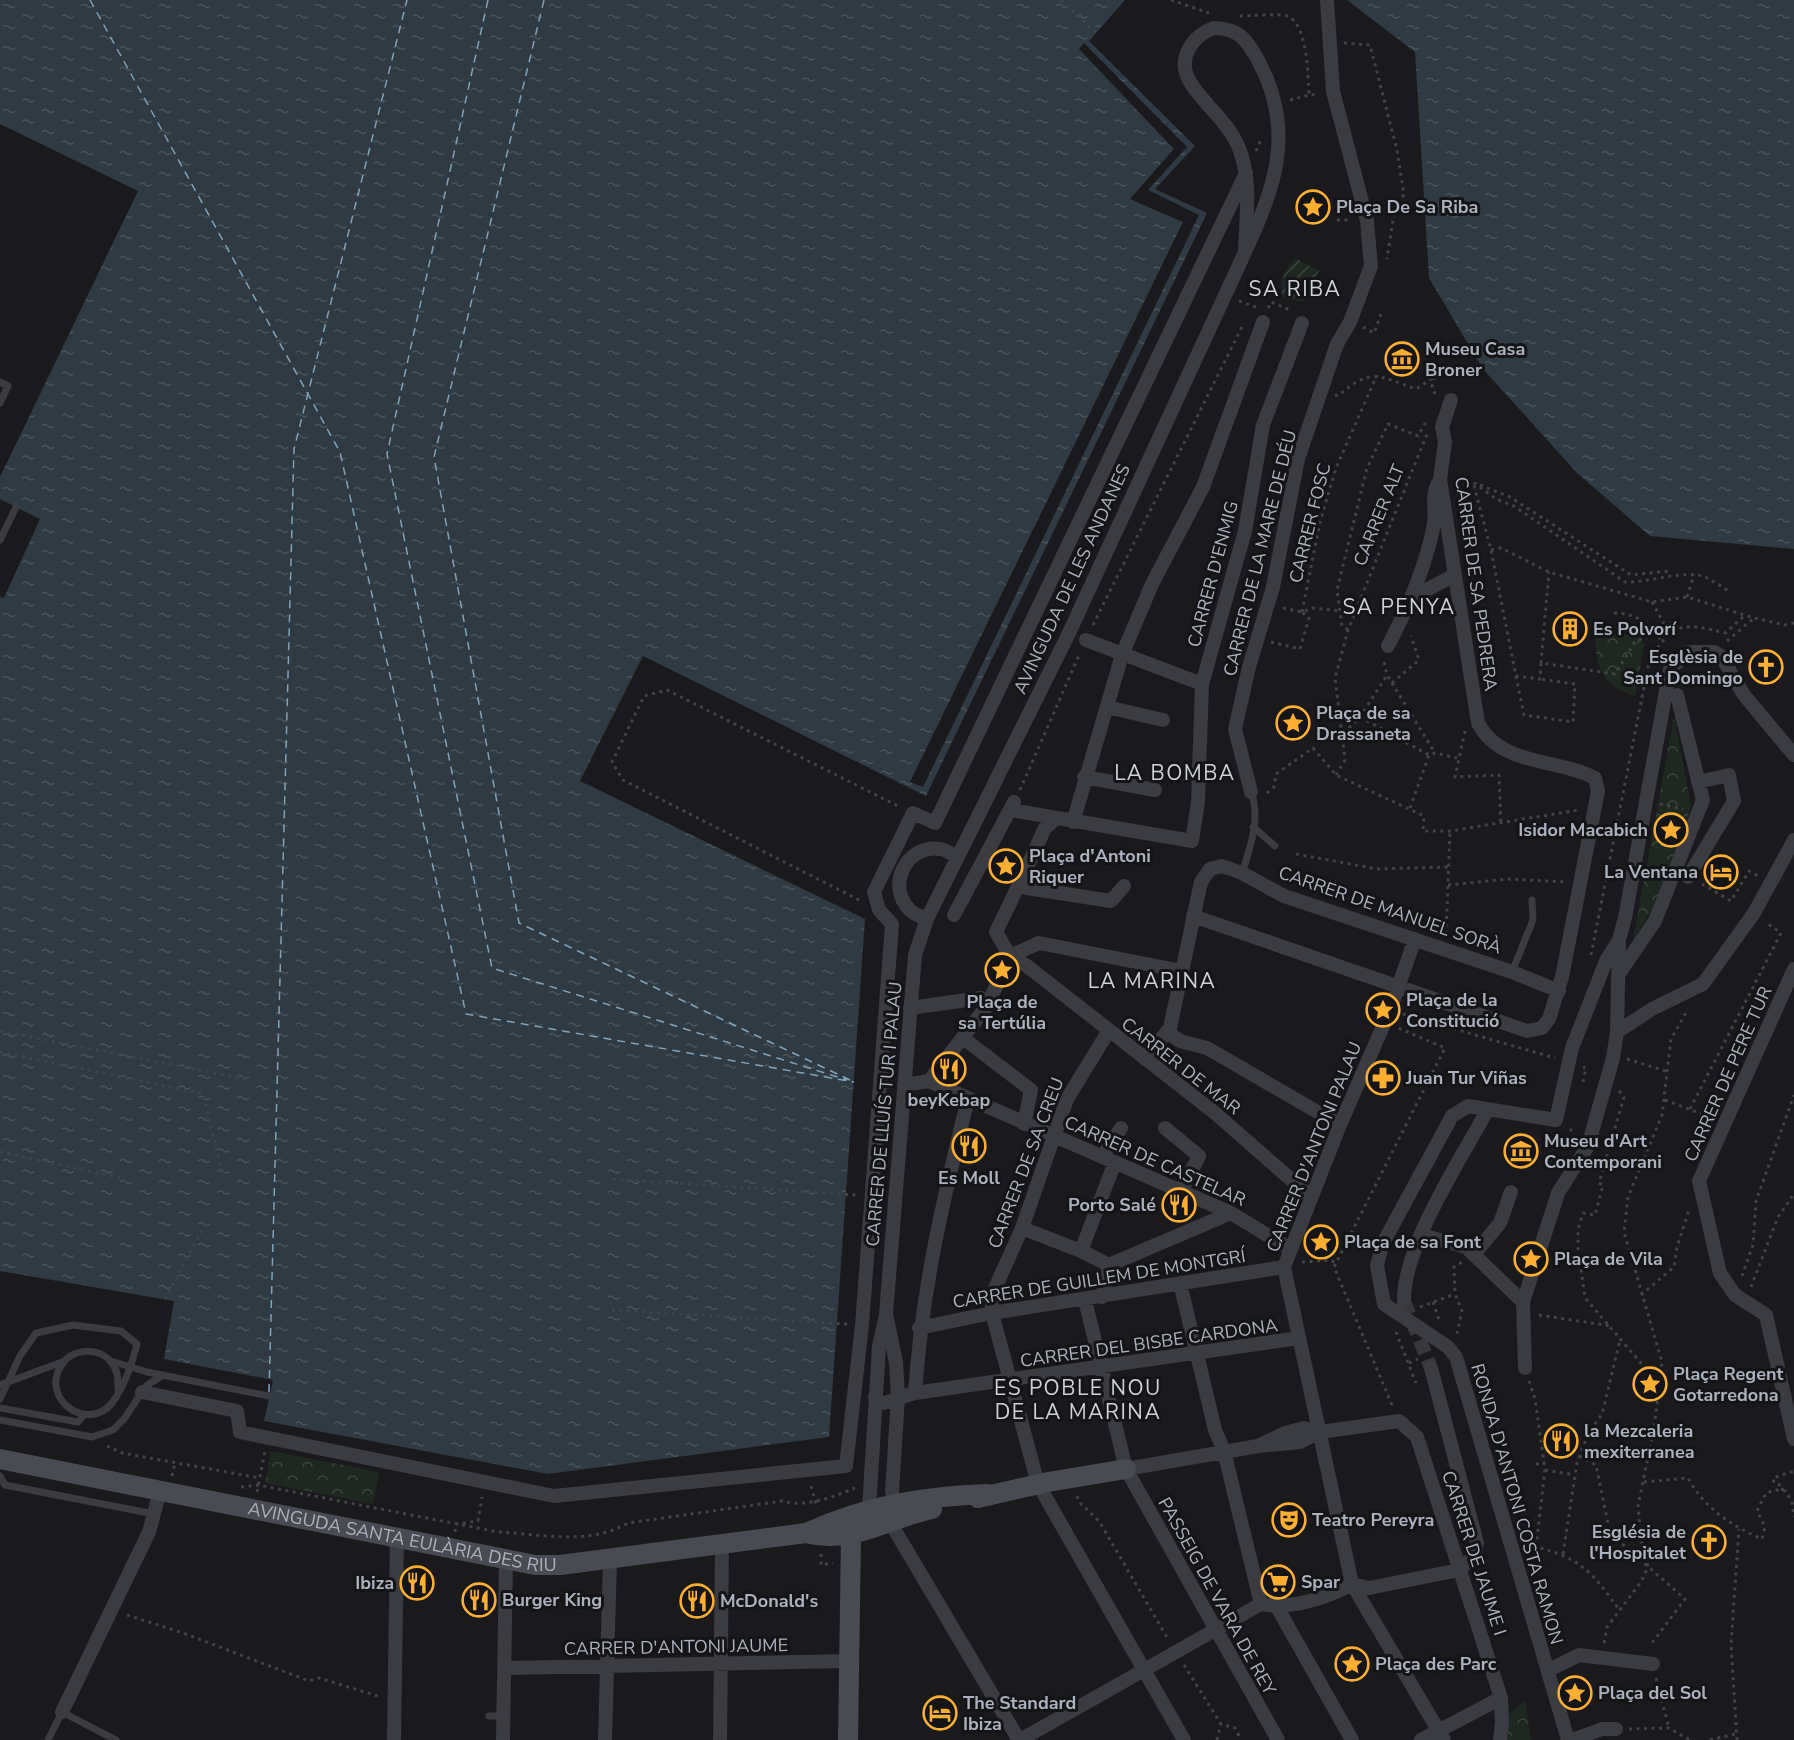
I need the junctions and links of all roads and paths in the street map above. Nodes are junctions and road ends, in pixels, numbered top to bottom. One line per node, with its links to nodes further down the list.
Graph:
1 (1061, 0): 6 (path)
2 (1171, 0): 4 (path)
3 (1327, 0): 7 (street, CARRER DE LA MARE DE DÉU)
4 (1203, 12)
5 (1235, 16): 8 (path)
6 (1096, 33)
7 (1330, 42): 11 (street, CARRER DE LA MARE DE DÉU); 11 (path)
8 (1312, 94)
9 (1246, 173): 10 (street); 10 (street, AVINGUDA DE LES ANDANES); 80 (street)
10 (1245, 252): 12 (street, AVINGUDA DE LES ANDANES)
11 (1371, 266): 16 (street, CARRER DE LA MARE DE DÉU)
12 (1225, 295): 13 (path); 90 (street, AVINGUDA DE LES ANDANES)
13 (1252, 306): 17 (path); 50 (path)
14 (1381, 314): 16 (path)
15 (1263, 322): 54 (street)
16 (1350, 322): 21 (street, CARRER DE LA MARE DE DÉU)
17 (1302, 323): 60 (street, CARRER D'ENMIG)
18 (1377, 375): 19 (path); 21 (path); 41 (path, CARRER FOSC)
19 (1434, 377)
20 (0, 382): 23 (lane)
21 (1323, 389): 39 (street, CARRER DE LA MARE DE DÉU)
22 (1451, 400): 26 (street, CARRER DE SA PEDRERA)
23 (0, 404)
24 (1423, 425): 40 (path)
25 (1423, 444): 46 (path, CARRER ALT)
26 (1440, 478): 33 (street, CARRER DE SA PEDRERA); 37 (street)
27 (1473, 482): 30 (path); 31 (path); 34 (path)
28 (16, 507): 29 (lane)
29 (0, 540)
30 (1491, 550): 32 (path); 57 (path)
31 (1670, 571)
32 (1549, 572): 38 (path); 55 (path)
33 (1455, 574): 37 (street); 62 (street, CARRER DE SA PEDRERA)
34 (1694, 574): 35 (path); 36 (path)
35 (1730, 592)
36 (1687, 597): 38 (path); 43 (path)
37 (1411, 598): 44 (street)
38 (1652, 602): 48 (path)
39 (1268, 605): 41 (path); 49 (street, CARRER DE LA MARE DE DÉU)
40 (1340, 611): 41 (path); 46 (path)
41 (1302, 612): 49 (path, CARRER FOSC)
42 (1614, 613): 47 (path)
43 (1754, 618): 45 (path); 52 (path)
44 (1400, 623): 53 (street); 59 (path)
45 (1794, 623)
46 (1348, 630): 66 (path, CARRER ALT)
47 (1655, 632): 51 (path); 55 (path)
48 (1669, 633)
49 (1258, 639): 75 (street, CARRER DE LA MARE DE DÉU)
50 (1086, 640): 54 (street); 76 (path)
51 (1661, 640)
52 (1725, 643)
53 (1388, 645): 56 (path)
54 (1122, 655): 60 (street); 63 (street)
55 (1541, 663): 58 (path)
56 (1387, 675): 59 (path); 64 (path)
57 (1516, 675): 58 (path); 58 (path)
58 (1540, 679)
59 (1392, 683): 67 (path)
60 (1202, 684): 83 (street, CARRER D'ENMIG)
61 (1677, 694): 73 (street)
62 (1476, 706): 70 (path); 81 (street, CARRER DE SA PEDRERA)
63 (1107, 707): 65 (street); 72 (street)
64 (1360, 717): 66 (path); 68 (path)
65 (1162, 720)
66 (1342, 735): 71 (path, CARRER ALT)
67 (1435, 753): 68 (path); 70 (path)
68 (1429, 755): 78 (path)
69 (1794, 755): 106 (street)
70 (1457, 758): 84 (path)
71 (1336, 775): 75 (path); 78 (path)
72 (1084, 777): 74 (street); 83 (street)
73 (1698, 782): 93 (street); 112 (street)
74 (1155, 790)
75 (1254, 798): 85 (lane, CARRER DE LA MARE DE DÉU)
76 (1011, 804): 82 (street); 101 (street)
77 (1666, 806): 79 (path)
78 (1410, 808): 86 (path)
79 (1683, 809)
80 (913, 813): 100 (street); 100 (path)
81 (1595, 813): 84 (path); 115 (street)
82 (1054, 820): 83 (street); 96 (street)
83 (1073, 822)
84 (1501, 824): 86 (path)
85 (1253, 827): 88 (lane); 92 (lane, CARRER DE LA MARE DE DÉU)
86 (1450, 831): 91 (path)
87 (1794, 840): 95 (street)
88 (1275, 846)
89 (1296, 854): 91 (path)
90 (958, 857): 103 (street, AVINGUDA DE LES ANDANES); 103 (street)
91 (1448, 867): 97 (path)
92 (1242, 873): 102 (street, CARRER DE MANUEL SORÀ); 105 (street, CARRER DE MANUEL SORÀ)
93 (1688, 877): 95 (path)
94 (1569, 882): 97 (path)
95 (1771, 882): 113 (street)
96 (1024, 883): 98 (street); 108 (street)
97 (1448, 885): 107 (path)
98 (1124, 886)
99 (1532, 900): 111 (lane)
100 (879, 910): 151 (street)
101 (954, 915)
102 (1193, 916): 110 (street); 114 (street)
103 (927, 919): 117 (street, CARRER DE LLUÍS TUR I PALAU)
104 (1781, 933): 135 (path)
105 (1415, 939): 107 (street, CARRER DE MANUEL SORÀ); 114 (street, CARRER D'ANTONI PALAU)
106 (1619, 940): 112 (street); 136 (street)
107 (1445, 950): 111 (street, CARRER DE MANUEL SORÀ)
108 (1010, 956): 110 (street); 116 (street); 120 (street, CARRER DE MAR)
109 (1794, 969): 147 (street, CARRER DE PERE TUR)
110 (1182, 971): 121 (street)
111 (1512, 972): 115 (street, CARRER DE MANUEL SORÀ)
112 (1620, 972): 122 (street)
113 (1703, 984): 122 (street); 128 (path)
114 (1399, 986): 115 (street); 118 (street, CARRER D'ANTONI PALAU)
115 (1558, 991)
116 (984, 1002): 117 (street); 123 (street)
117 (910, 1008): 131 (street, CARRER DE LLUÍS TUR I PALAU)
118 (1390, 1010): 127 (path); 138 (street, CARRER D'ANTONI PALAU)
119 (0, 1031): 129 (path)
120 (1108, 1032): 126 (street, CARRER DE MAR); 141 (street, CARRER DE SA CREU)
121 (1167, 1032): 126 (street); 138 (street)
122 (1617, 1032): 125 (street)
123 (963, 1038): 130 (street); 137 (street)
124 (0, 1052): 144 (path)
125 (1619, 1056): 128 (path); 171 (street)
126 (1145, 1059): 152 (street, CARRER DE MAR)
127 (1558, 1059)
128 (1669, 1072): 135 (path)
129 (245, 1079)
130 (929, 1081): 131 (street); 134 (street)
131 (904, 1085): 175 (street, CARRER DE LLUÍS TUR I PALAU)
132 (1794, 1095): 166 (path)
133 (1623, 1097): 177 (path)
134 (968, 1099): 137 (street, CARRER DE CASTELAR); 178 (street)
135 (1665, 1100): 165 (path)
136 (1488, 1109): 156 (street); 170 (street)
137 (1024, 1124): 141 (street, CARRER DE CASTELAR)
138 (1340, 1125): 152 (street, CARRER D'ANTONI PALAU)
139 (1121, 1128): 143 (street)
140 (1165, 1128): 148 (street)
141 (1054, 1137): 143 (street, CARRER DE CASTELAR); 154 (street, CARRER DE SA CREU)
142 (0, 1152): 145 (path)
143 (1108, 1160): 148 (street, CARRER DE CASTELAR); 157 (street)
144 (223, 1176)
145 (121, 1178)
146 (613, 1179): 151 (path)
147 (1699, 1181): 165 (path); 166 (street, CARRER DE PERE TUR)
148 (1180, 1191): 153 (street, CARRER DE CASTELAR)
149 (1511, 1192): 158 (street)
150 (1794, 1194): 162 (path)
151 (872, 1196): 176 (street)
152 (1311, 1197): 159 (street, CARRER D'ANTONI PALAU)
153 (1232, 1213): 159 (street, CARRER DE CASTELAR); 161 (street)
154 (1022, 1228): 157 (street); 174 (street, CARRER DE SA CREU)
155 (203, 1229): 168 (path)
156 (1422, 1235): 158 (street); 172 (street)
157 (1081, 1251): 161 (street)
158 (1474, 1254): 164 (path); 171 (street)
159 (1287, 1258): 160 (path); 163 (street, CARRER DE GUILLEM DE MONTGRÍ); 179 (street)
160 (1336, 1263)
161 (1109, 1264): 167 (street)
162 (1755, 1275)
163 (1180, 1283): 167 (street, CARRER DE GUILLEM DE MONTGRÍ); 182 (street)
164 (1455, 1294): 172 (path); 181 (path)
165 (1641, 1295): 190 (path)
166 (1735, 1295): 209 (street, CARRER DE PERE TUR)
167 (1102, 1297): 169 (street, CARRER DE GUILLEM DE MONTGRÍ)
168 (165, 1299)
169 (1085, 1300): 174 (street, CARRER DE GUILLEM DE MONTGRÍ); 186 (street, PASSEIG DE VARA DE REY)
170 (1384, 1304): 172 (street, RONDA D'ANTONI COSTA RAMON); 192 (path)
171 (1523, 1306): 177 (path); 188 (street)
172 (1401, 1308): 256 (street, RONDA D'ANTONI COSTA RAMON)
173 (612, 1310): 176 (path)
174 (992, 1313): 178 (street, CARRER DE GUILLEM DE MONTGRÍ); 191 (street)
175 (886, 1314): 198 (street, CARRER DE LLUÍS TUR I PALAU); 199 (street, CARRER DE LLUÍS TUR I PALAU)
176 (862, 1325): 222 (street)
177 (1611, 1326): 180 (path)
178 (919, 1328): 196 (street)
179 (1299, 1338): 182 (street, CARRER DEL BISBE CARDONA); 204 (street)
180 (1620, 1339): 190 (path); 211 (path)
181 (1456, 1342)
182 (1197, 1355): 186 (street, CARRER DEL BISBE CARDONA); 210 (street)
183 (111, 1361): 184 (lane); 185 (lane); 194 (lane)
184 (62, 1362): 193 (lane); 202 (lane)
185 (132, 1367): 189 (lane); 193 (lane); 194 (lane)
186 (1101, 1368): 191 (street, CARRER DEL BISBE CARDONA); 215 (street, PASSEIG DE VARA DE REY)
187 (1431, 1368): 241 (street)
188 (1525, 1368): 213 (path)
189 (163, 1375): 195 (lane); 197 (lane)
190 (1660, 1377): 223 (path)
191 (1010, 1382): 196 (street, CARRER DEL BISBE CARDONA); 224 (street)
192 (1416, 1383)
193 (4, 1384): 200 (lane)
194 (118, 1389): 202 (lane)
195 (142, 1392): 205 (lane); 207 (street)
196 (915, 1394): 199 (street, CARRER DEL BISBE CARDONA)
197 (269, 1396)
198 (875, 1396): 199 (street); 208 (street, CARRER DE LLUÍS TUR I PALAU)
199 (898, 1396): 206 (street, CARRER DE LLUÍS TUR I PALAU)
200 (0, 1398)
201 (0, 1408): 202 (lane)
202 (84, 1415)
203 (0, 1420): 205 (lane)
204 (1320, 1432): 210 (street); 241 (street, CARRER DE JAUME I); 242 (street)
205 (92, 1437): 220 (path)
206 (895, 1437): 208 (street); 227 (street, CARRER DE LLUÍS TUR I PALAU)
207 (268, 1438): 220 (path); 222 (street)
208 (872, 1438): 229 (street, CARRER DE LLUÍS TUR I PALAU)
209 (1794, 1439)
210 (1224, 1451): 215 (street); 244 (street)
211 (1579, 1456): 218 (path); 240 (path)
212 (0, 1459): 225 (street, AVINGUDA SANTA EULÀRIA DES RIU)
213 (1545, 1463): 214 (path); 216 (path)
214 (1536, 1464)
215 (1126, 1469): 221 (street); 248 (street, PASSEIG DE VARA DE REY)
216 (1545, 1470): 218 (path); 237 (path)
217 (1794, 1471): 226 (path)
218 (1574, 1475): 237 (path)
219 (0, 1476): 230 (lane)
220 (260, 1478): 228 (path)
221 (1071, 1478): 224 (street); 250 (path)
222 (485, 1482): 236 (path)
223 (1644, 1482): 232 (path); 240 (path)
224 (1038, 1484): 227 (street); 257 (street)
225 (160, 1491): 228 (street, AVINGUDA SANTA EULÀRIA DES RIU); 230 (street)
226 (1784, 1491): 231 (path); 232 (path)
227 (891, 1506): 229 (street, AVINGUDA SANTA EULÀRIA DES RIU); 233 (street); 272 (street)
228 (253, 1509): 234 (street, AVINGUDA SANTA EULÀRIA DES RIU)
229 (869, 1509): 233 (street, AVINGUDA SANTA EULÀRIA DES RIU)
230 (155, 1514): 260 (street)
231 (1794, 1517)
232 (1739, 1529): 263 (path)
233 (844, 1532): 235 (street, AVINGUDA SANTA EULÀRIA DES RIU); 251 (street)
234 (397, 1537): 236 (street, AVINGUDA SANTA EULÀRIA DES RIU); 259 (street)
235 (722, 1544): 238 (street, AVINGUDA SANTA EULÀRIA DES RIU); 252 (street)
236 (452, 1548): 239 (street, AVINGUDA SANTA EULÀRIA DES RIU)
237 (1563, 1554): 246 (path)
238 (609, 1558): 239 (street, AVINGUDA SANTA EULÀRIA DES RIU); 254 (street)
239 (506, 1559): 255 (street)
240 (1648, 1567): 243 (path); 246 (path)
241 (1459, 1570): 242 (street); 258 (street, CARRER DE JAUME I)
242 (1352, 1584): 245 (street); 264 (street)
243 (1685, 1599)
244 (1261, 1604): 245 (street); 248 (street)
245 (1277, 1607): 277 (street)
246 (1620, 1611): 249 (path)
247 (122, 1614): 259 (path)
248 (1214, 1630): 250 (street); 276 (street, PASSEIG DE VARA DE REY)
249 (1602, 1651): 253 (street); 256 (street)
250 (1177, 1654): 257 (street); 261 (path)
251 (849, 1661): 252 (street, CARRER D'ANTONI JAUME); 271 (street)
252 (720, 1664): 254 (street, CARRER D'ANTONI JAUME); 270 (street)
253 (1653, 1664)
254 (607, 1666): 255 (street, CARRER D'ANTONI JAUME); 269 (street)
255 (504, 1668): 268 (street)
256 (1549, 1670): 280 (street, RONDA D'ANTONI COSTA RAMON)
257 (1144, 1671): 272 (street); 273 (street)
258 (1501, 1698): 264 (street); 279 (street, CARRER DE JAUME I)
259 (395, 1702): 267 (street)
260 (62, 1712): 265 (lane); 266 (lane)
261 (1221, 1724): 274 (path); 275 (path)
262 (1607, 1730): 280 (street); 281 (path)
263 (1735, 1734): 282 (path); 283 (path)
264 (1442, 1736): 278 (street)
265 (48, 1740)
266 (116, 1740)
267 (394, 1740)
268 (503, 1740)
269 (605, 1740)
270 (720, 1740)
271 (848, 1740)
272 (1019, 1740)
273 (1184, 1740)
274 (1217, 1740)
275 (1241, 1740)
276 (1278, 1740)
277 (1352, 1740)
278 (1421, 1740)
279 (1500, 1740)
280 (1570, 1740)
281 (1690, 1740)
282 (1710, 1740)
283 (1737, 1740)

